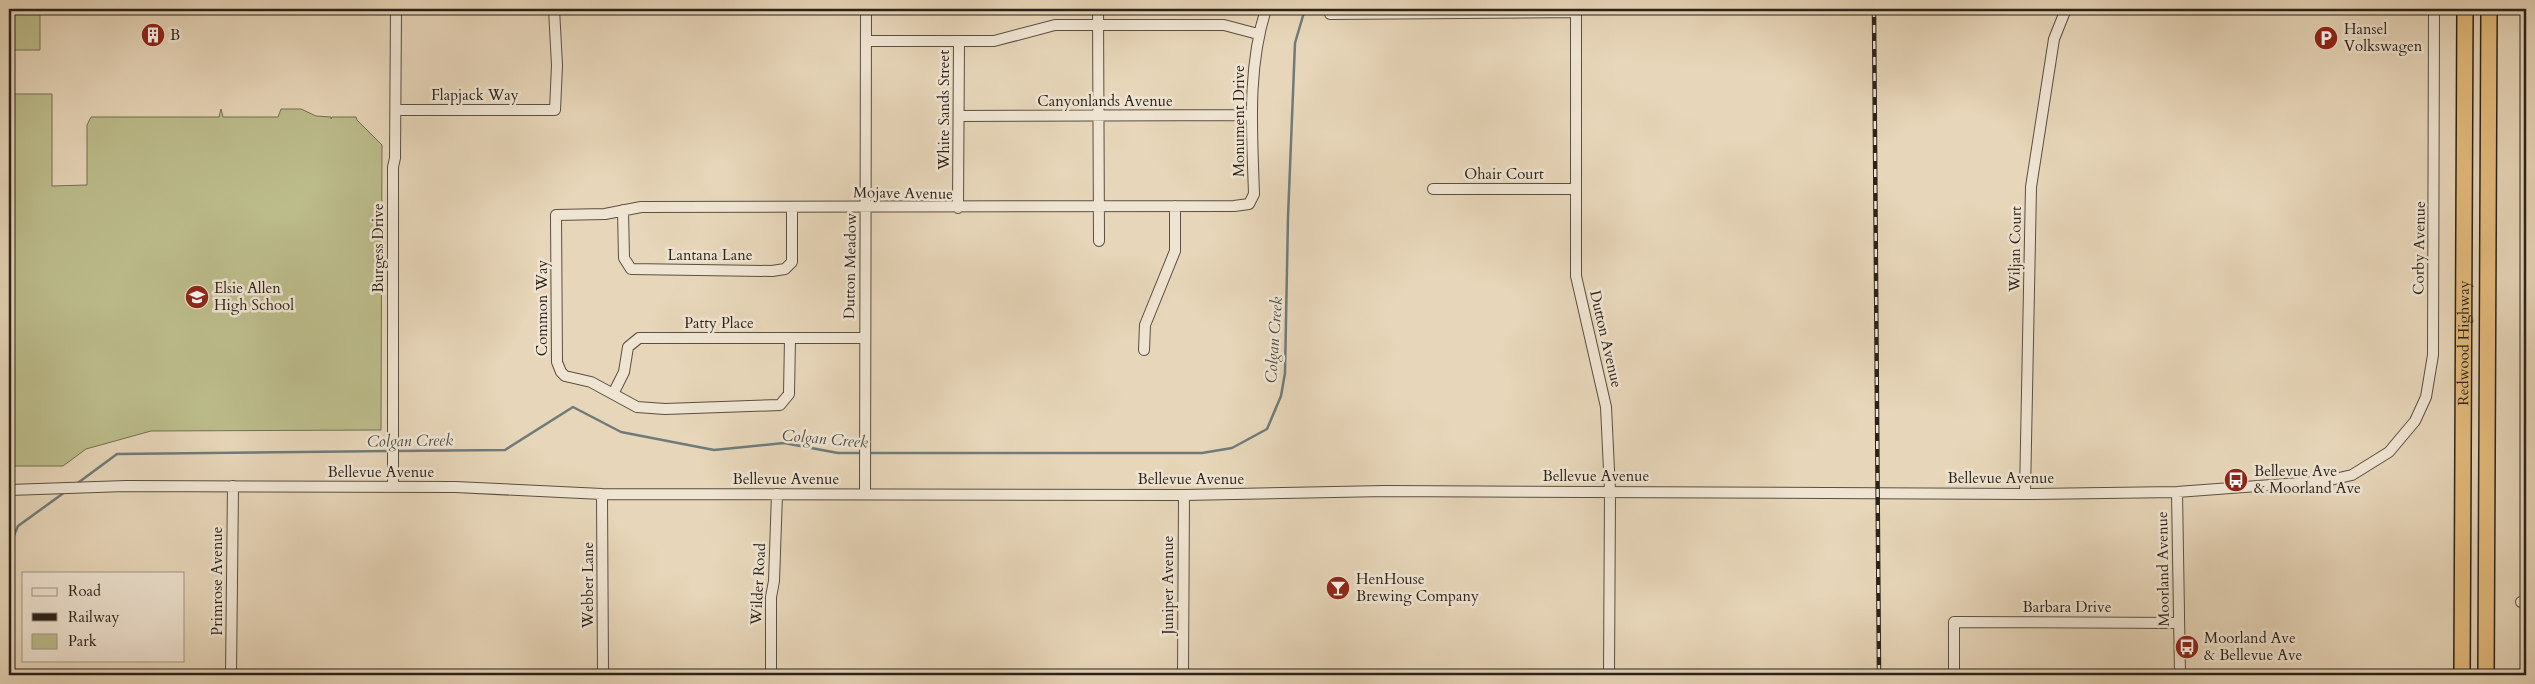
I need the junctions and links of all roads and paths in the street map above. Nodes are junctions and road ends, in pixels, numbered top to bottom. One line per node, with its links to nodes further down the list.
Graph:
1 (396, 9): 16 (street, Burgess Drive)
2 (554, 9): 16 (street, Flapjack Way)
3 (866, 9): 14 (street, Dutton Meadow)
4 (1098, 9): 12 (street)
5 (1266, 9): 13 (street, Monument Drive)
6 (2066, 9): 44 (street, Wiljan Court)
7 (2434, 9): 35 (street, Corby Avenue)
8 (2465, 9): 54 (highway, Redwood Highway)
9 (2489, 9): 55 (highway, Redwood Highway)
10 (1576, 10): 11 (street); 20 (street, Dutton Avenue)
11 (1330, 14)
12 (1098, 25): 13 (street); 15 (street); 19 (street)
13 (1258, 34): 17 (street, Monument Drive)
14 (866, 41): 15 (street); 26 (street, Dutton Meadow)
15 (959, 42): 18 (street, White Sands Street)
16 (396, 110): 37 (street, Burgess Drive)
17 (1252, 115): 19 (street, Canyonlands Avenue); 22 (street, Monument Drive)
18 (959, 116): 19 (street, Canyonlands Avenue); 27 (street, White Sands Street)
19 (1098, 116): 23 (street)
20 (1574, 189): 21 (street, Ohair Court); 39 (street, Dutton Avenue)
21 (1433, 190)
22 (1249, 204): 24 (street, Mojave Avenue)
23 (1098, 205): 24 (street, Mojave Avenue); 27 (street, Mojave Avenue); 30 (street)
24 (1175, 206): 33 (street)
25 (792, 207): 26 (street, Mojave Avenue); 28 (street, Mojave Avenue); 28 (street, Lantana Lane)
26 (867, 207): 27 (street, Mojave Avenue); 32 (street, Dutton Meadow)
27 (958, 208)
28 (623, 210): 29 (street, Mojave Avenue)
29 (556, 215): 34 (street, Common Way)
30 (1099, 241)
31 (790, 338): 32 (street, Patty Place); 34 (street, Patty Place); 34 (street, Common Way)
32 (864, 338): 43 (street, Dutton Meadow)
33 (1144, 350)
34 (613, 394)
35 (2370, 465): 40 (street, Bellevue Avenue)
36 (233, 486): 37 (street, Bellevue Avenue); 38 (street, Bellevue Avenue); 47 (street, Primrose Avenue)
37 (393, 487): 41 (street, Bellevue Avenue)
38 (9, 490)
39 (1610, 491): 44 (street, Bellevue Avenue); 45 (street, Bellevue Avenue); 51 (street, Dutton Avenue)
40 (2177, 492): 44 (street, Bellevue Avenue); 46 (street, Moorland Avenue)
41 (602, 494): 42 (street, Bellevue Avenue); 48 (street, Webber Lane)
42 (777, 494): 43 (street, Bellevue Avenue); 49 (street, Wilder Road)
43 (865, 494): 45 (street, Bellevue Avenue)
44 (2025, 494)
45 (1184, 495): 50 (street, Juniper Avenue)
46 (2179, 623): 52 (street, Barbara Drive); 53 (street, Moorland Avenue)
47 (231, 675)
48 (603, 675)
49 (771, 675)
50 (1183, 675)
51 (1609, 675)
52 (1954, 675)
53 (2180, 675)
54 (2462, 675)
55 (2486, 675)

